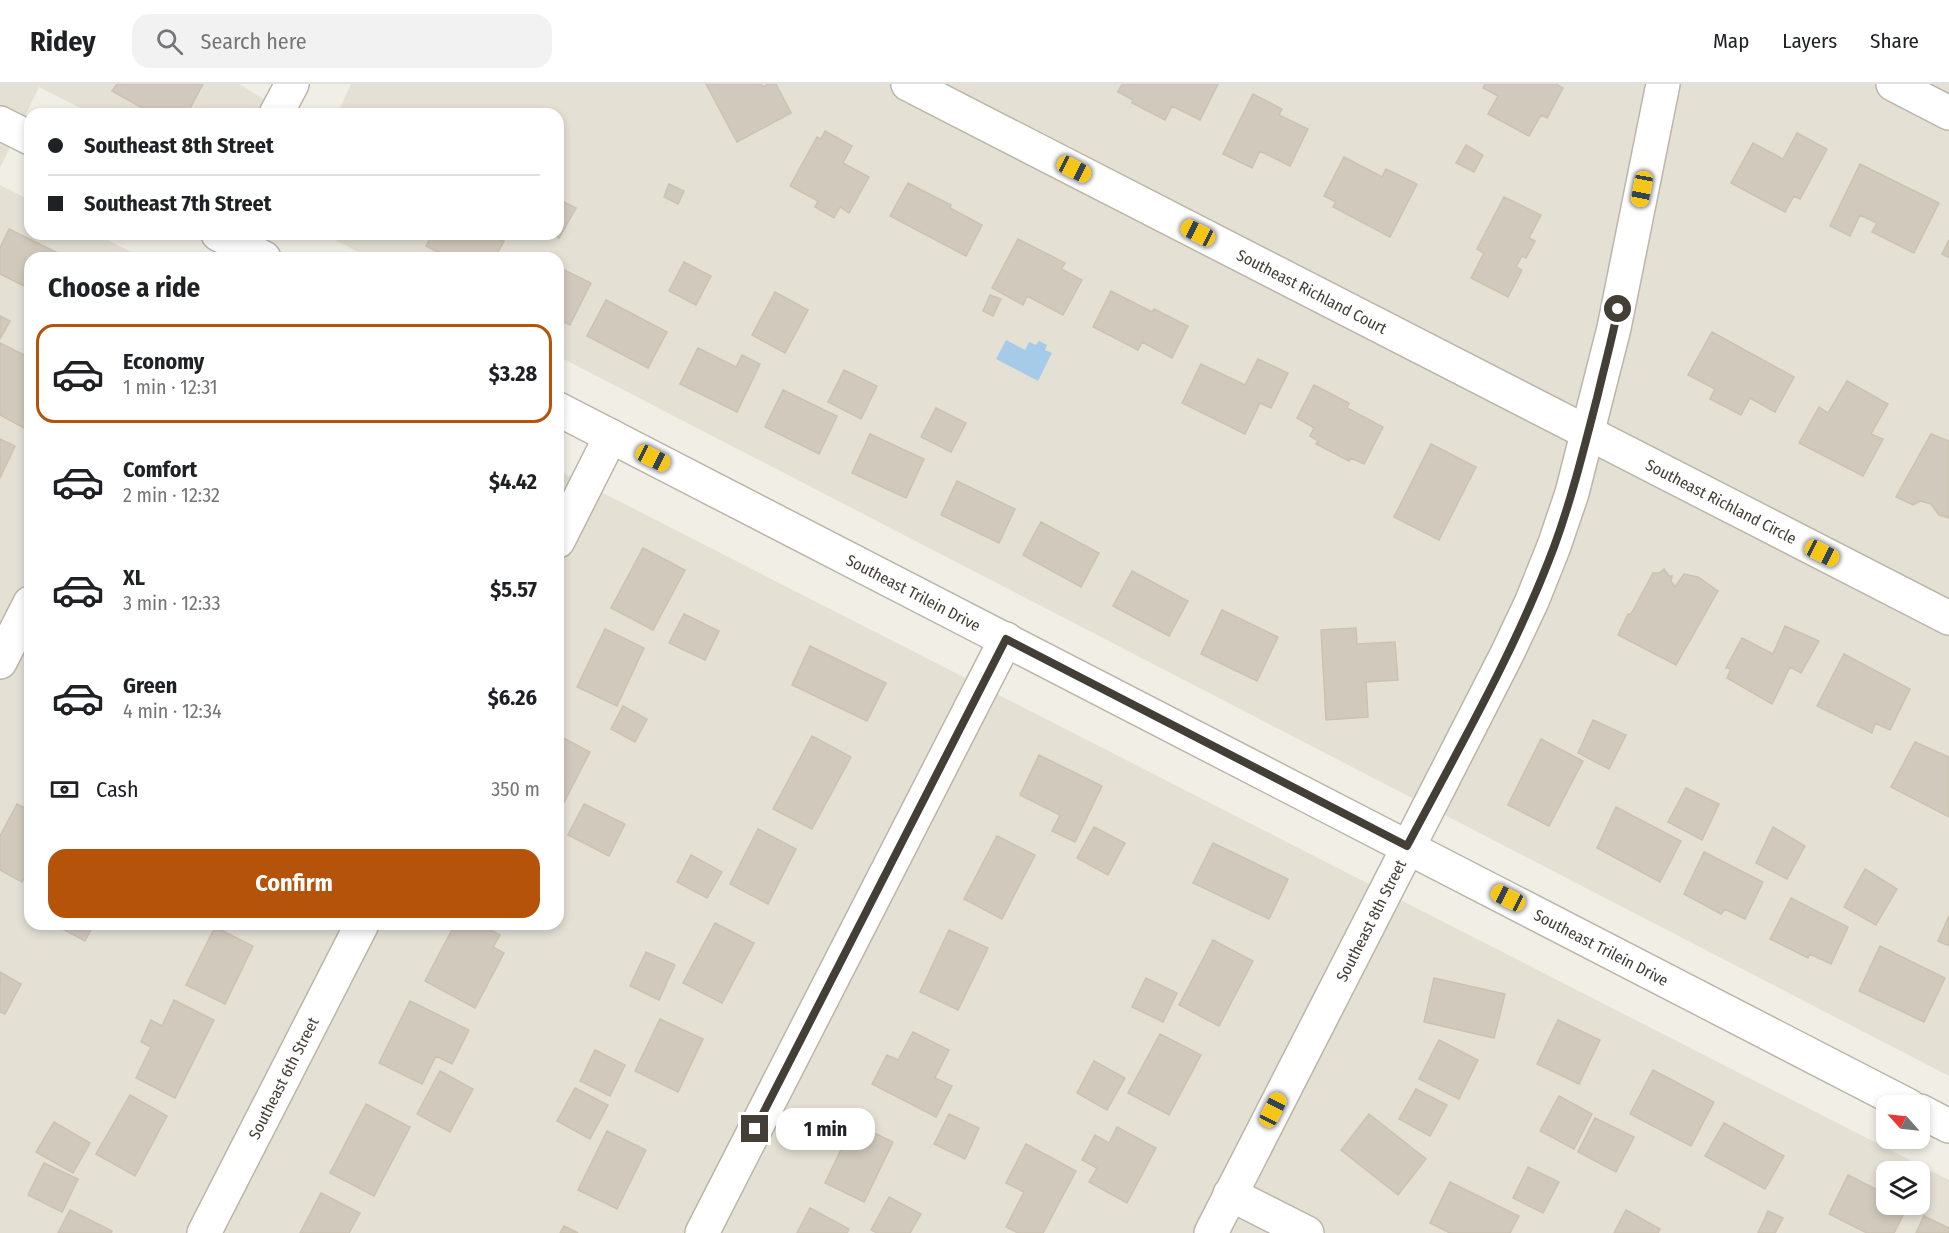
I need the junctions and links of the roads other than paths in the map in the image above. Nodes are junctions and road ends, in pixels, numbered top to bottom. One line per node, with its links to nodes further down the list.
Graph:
1 (291, 84): 5 (street)
2 (908, 84): 12 (street, Southeast Richland Court)
3 (1663, 84): 12 (street, Southeast 8th Street)
4 (1893, 84): 6 (street)
5 (279, 108)
6 (1949, 113)
7 (0, 123): 8 (street)
8 (24, 135)
9 (229, 240): 10 (street)
10 (252, 252)
11 (564, 412): 13 (street, Southeast Trilein Drive)
12 (1588, 433): 16 (street, Southeast Richland Circle); 19 (street, Southeast 8th Street)
13 (611, 436): 14 (street); 17 (street, Southeast Trilein Drive)
14 (564, 529)
15 (24, 615): 18 (street)
16 (1949, 618)
17 (1006, 639): 19 (street, Southeast Trilein Drive); 26 (street)
18 (0, 662)
19 (1407, 846): 21 (street, Southeast Trilein Drive); 24 (street, Southeast 8th Street)
20 (359, 930): 25 (street, Southeast 6th Street)
21 (1888, 1095)
22 (1930, 1116): 23 (street)
23 (1949, 1126)
24 (1230, 1194): 27 (street, Southeast 8th Street); 28 (street)
25 (204, 1233)
26 (702, 1233)
27 (1211, 1233)
28 (1307, 1233)

